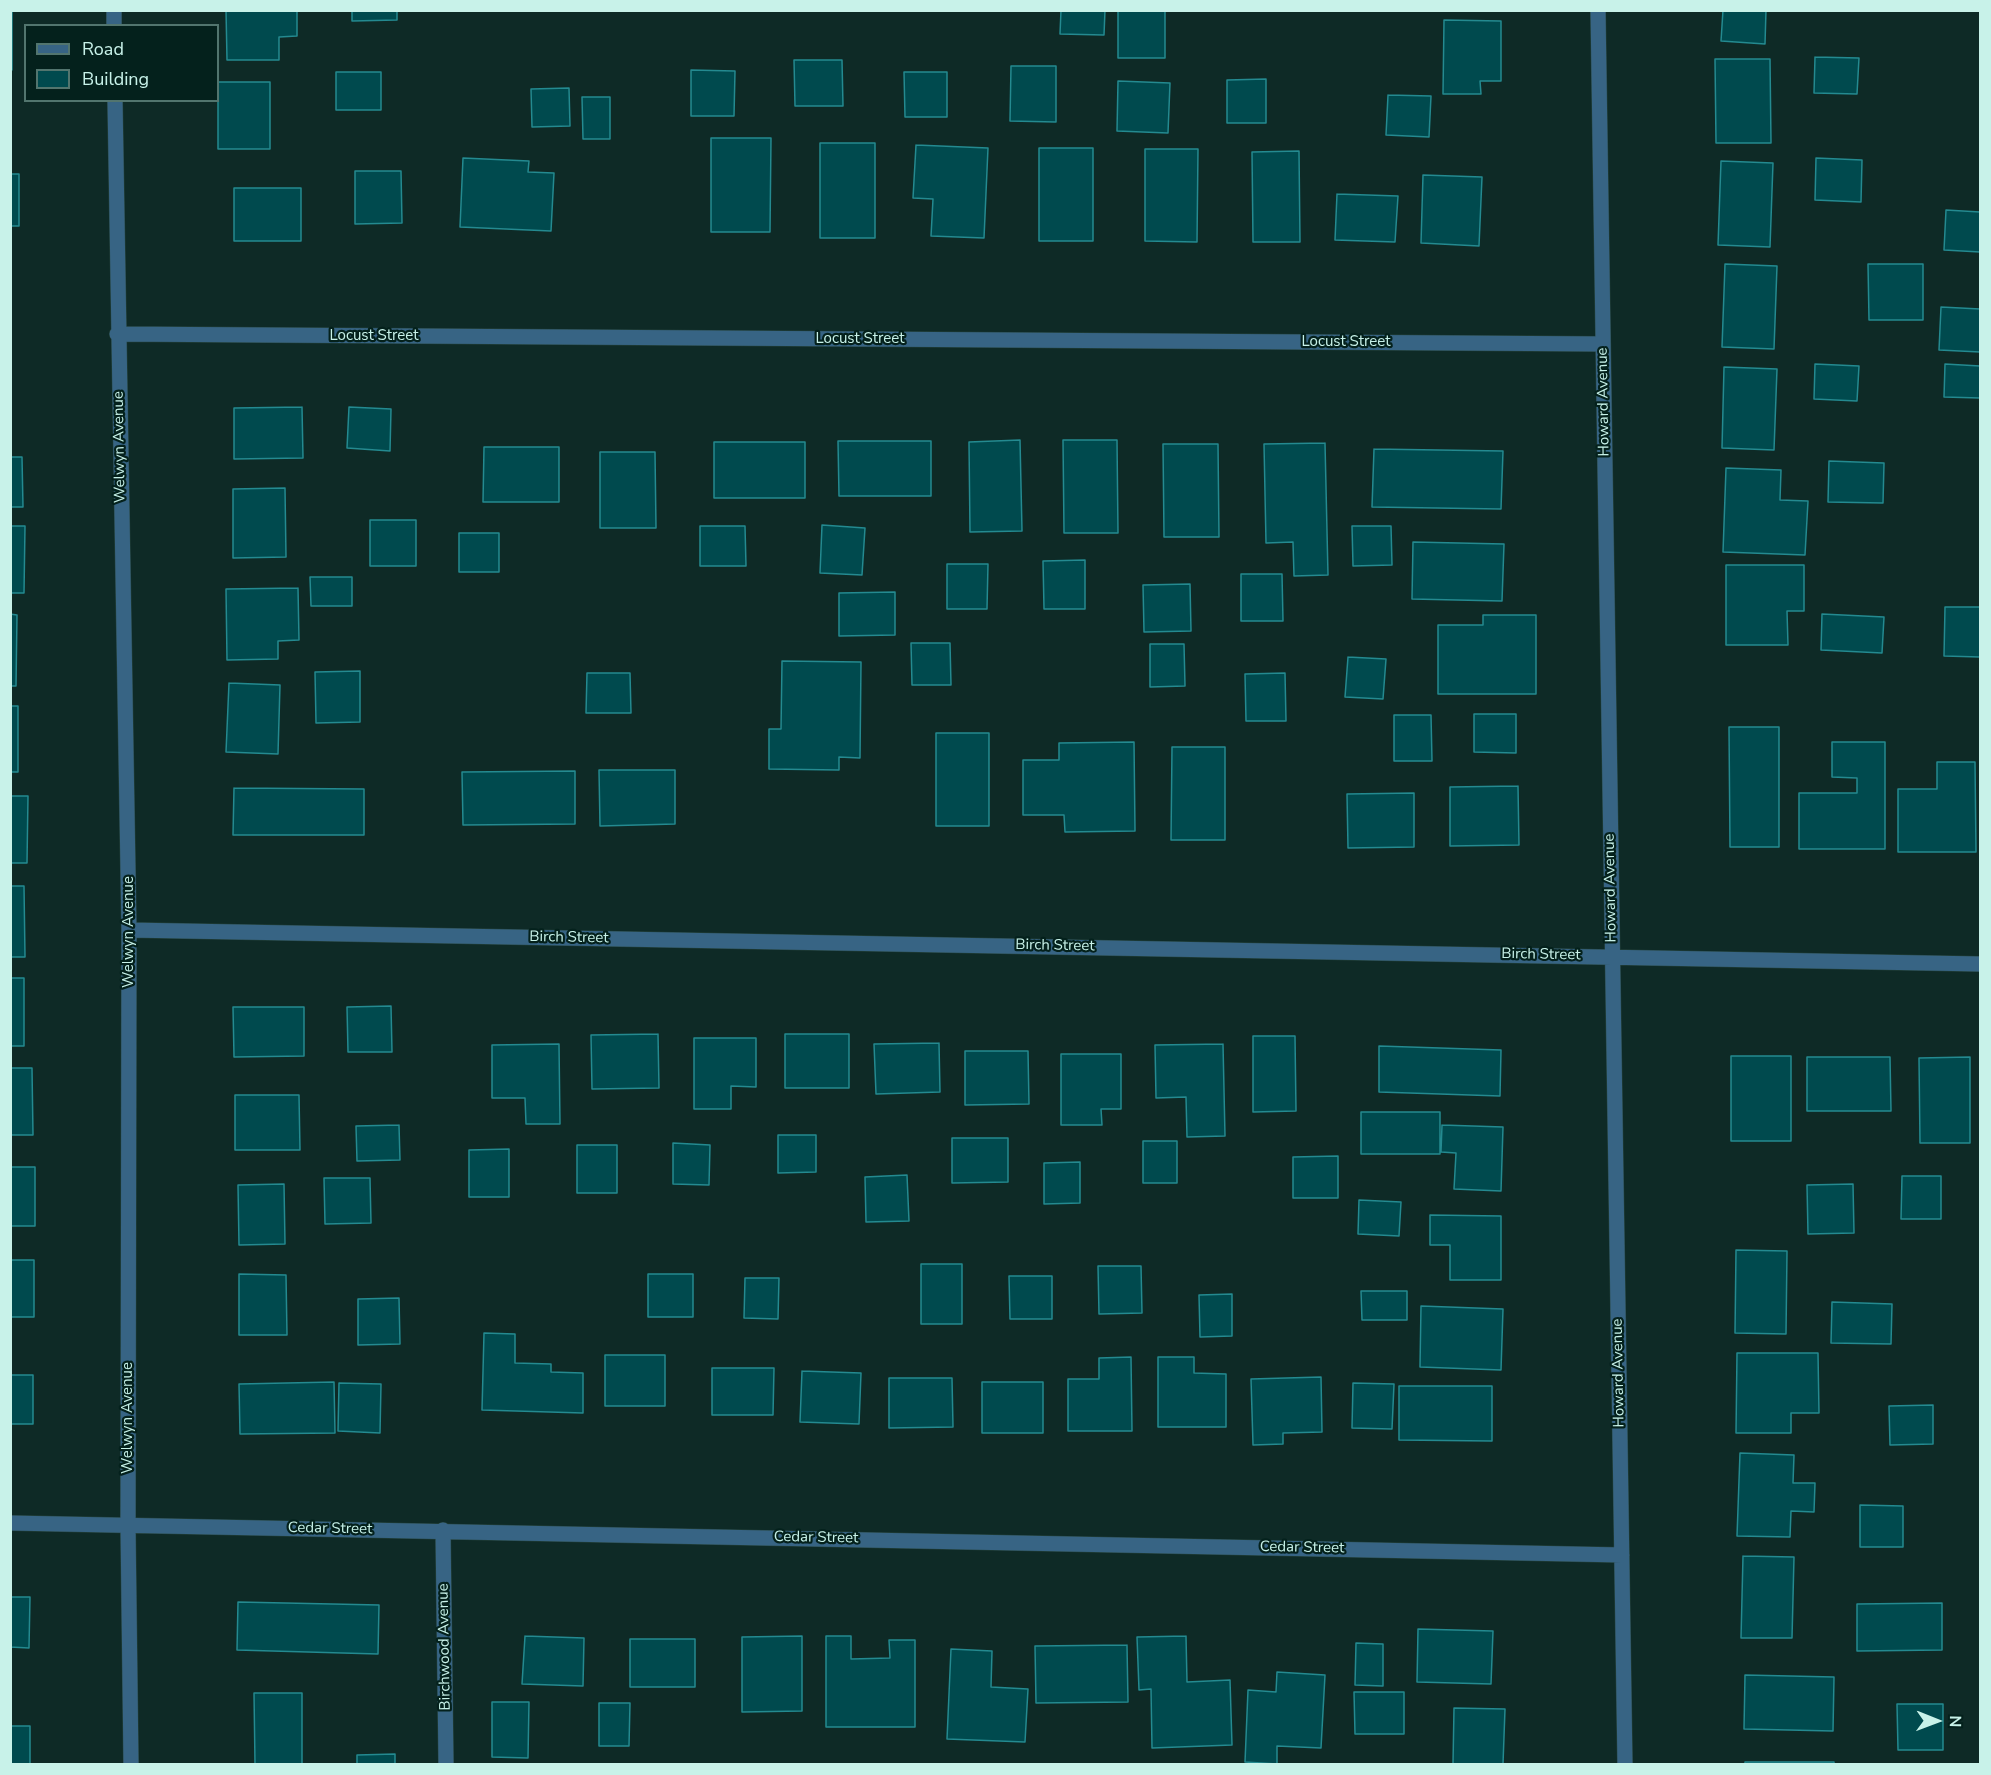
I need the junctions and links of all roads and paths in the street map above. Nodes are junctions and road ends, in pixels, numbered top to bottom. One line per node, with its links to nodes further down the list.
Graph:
1 (1598, 10): 4 (street, Howard Avenue)
2 (115, 102): 3 (street, Welwyn Avenue)
3 (117, 334): 4 (street, Locust Street); 5 (street, Welwyn Avenue)
4 (1603, 344): 6 (street, Howard Avenue)
5 (129, 930): 6 (street, Birch Street); 9 (street, Welwyn Avenue)
6 (1612, 956): 7 (street, Birch Street); 11 (street, Howard Avenue)
7 (1980, 964)
8 (10, 1523): 9 (street, Cedar Street)
9 (128, 1526): 10 (street, Cedar Street); 12 (street, Welwyn Avenue)
10 (443, 1530): 11 (street, Cedar Street); 13 (street, Birchwood Avenue)
11 (1622, 1555): 14 (street, Howard Avenue)
12 (131, 1764)
13 (446, 1764)
14 (1625, 1764)

